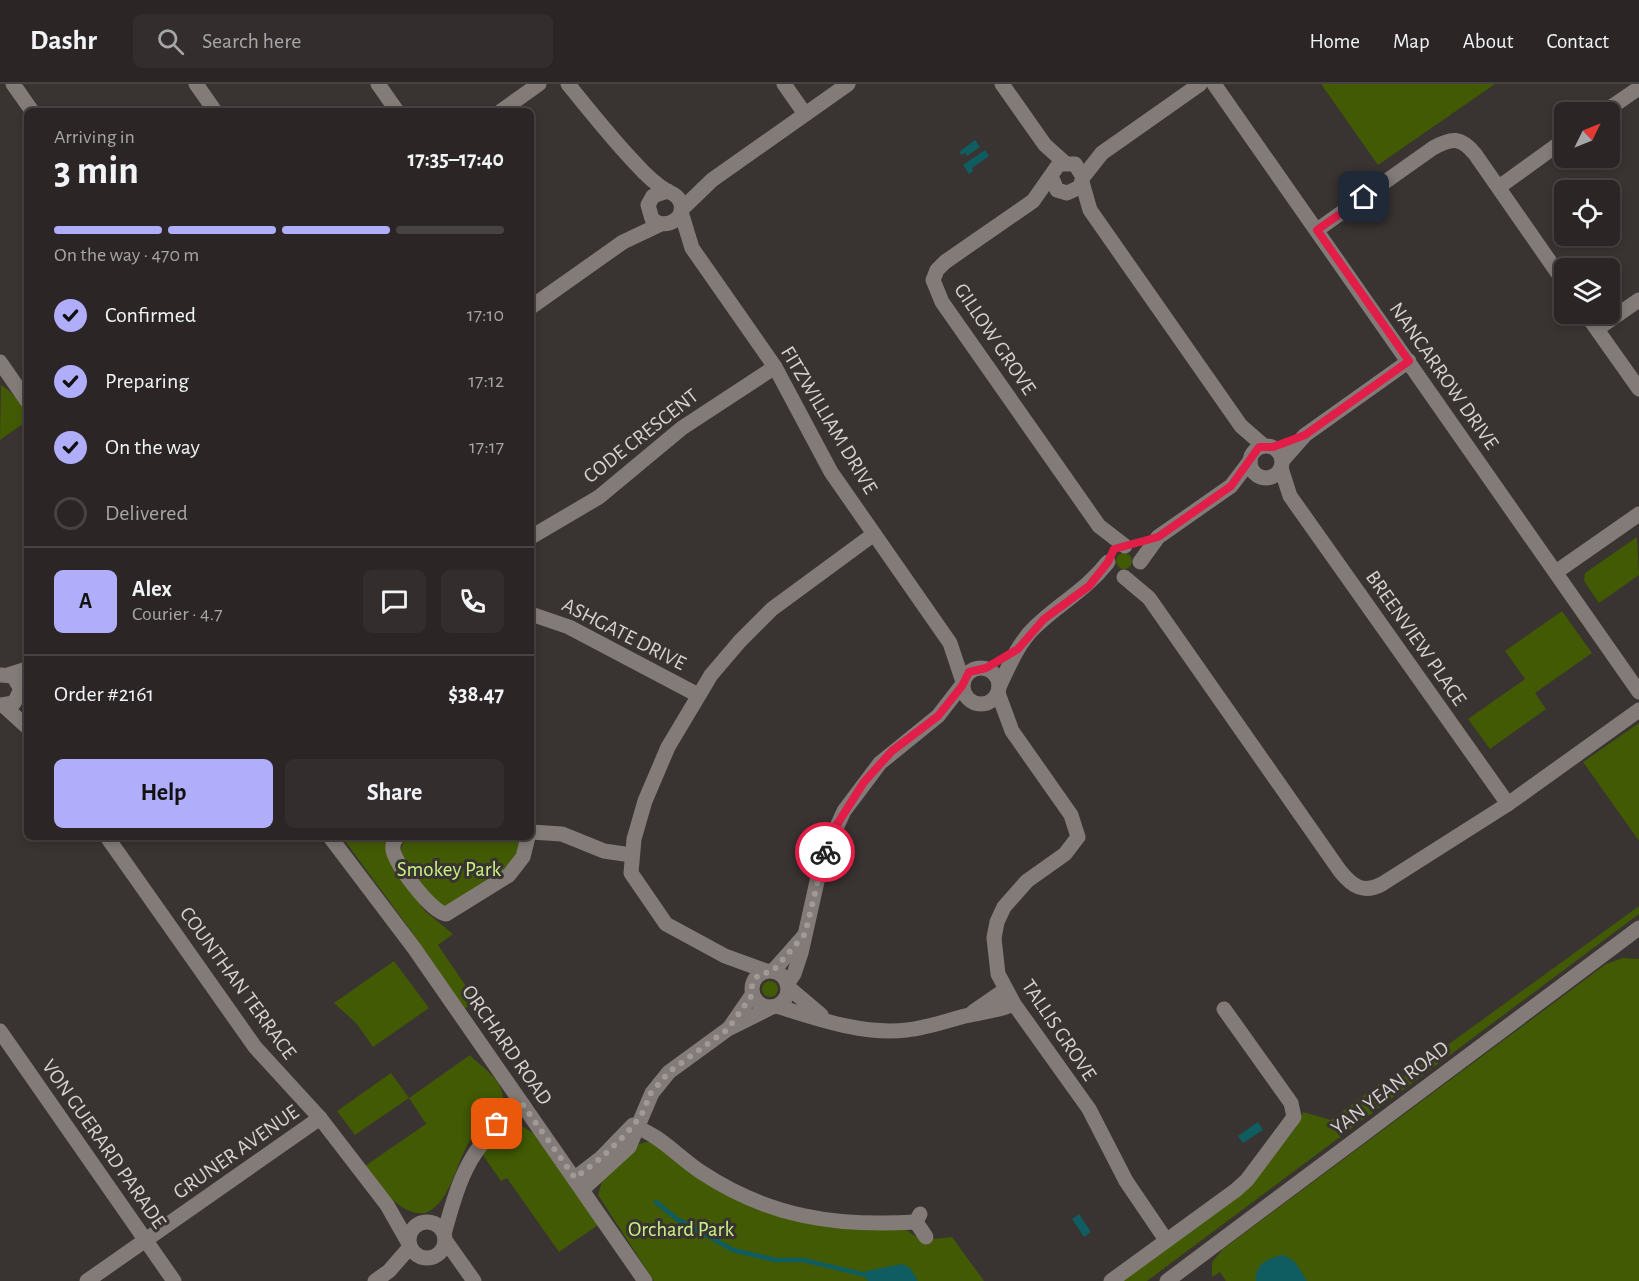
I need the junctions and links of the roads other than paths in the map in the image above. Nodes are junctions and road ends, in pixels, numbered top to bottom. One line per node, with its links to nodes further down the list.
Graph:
1 (13, 84): 13 (street)
2 (196, 84): 14 (street)
3 (378, 84): 15 (street)
4 (539, 84): 16 (street)
5 (568, 84): 20 (street)
6 (784, 84): 17 (street)
7 (848, 84): 17 (street)
8 (1002, 84): 21 (street)
9 (1200, 84): 19 (street)
10 (1214, 84): 32 (street, NANCARROW DRIVE)
11 (1639, 88): 12 (street)
12 (1619, 102)
13 (30, 108)
14 (213, 108)
15 (395, 108)
16 (505, 108)
17 (805, 114): 22 (street)
18 (1554, 147): 24 (street)
19 (1102, 153): 21 (street); 23 (street)
20 (633, 162): 25 (street); 28 (street)
21 (1060, 168): 23 (street); 26 (street); 27 (street, GILLOW GROVE)
22 (712, 180): 25 (street); 30 (street)
23 (1083, 180): 26 (street); 29 (street)
24 (1499, 187): 32 (street); 35 (street)
25 (669, 192): 28 (street); 30 (street)
26 (1064, 193): 27 (street, GILLOW GROVE); 29 (street)
27 (1033, 201): 54 (street, GILLOW GROVE)
28 (648, 207): 31 (street); 33 (street)
29 (1090, 210): 45 (street)
30 (681, 211): 31 (street); 34 (street, FITZWILLIAM DRIVE)
31 (662, 224): 33 (street); 34 (street, FITZWILLIAM DRIVE)
32 (1317, 230): 40 (street, NANCARROW DRIVE)
33 (623, 242): 37 (street)
34 (692, 248): 42 (street, FITZWILLIAM DRIVE)
35 (1554, 267)
36 (1639, 300): 39 (street)
37 (534, 305)
38 (1593, 324): 39 (street)
39 (1597, 329): 43 (street)
40 (1409, 361): 46 (street); 61 (street, NANCARROW DRIVE)
41 (0, 362): 44 (street)
42 (776, 367): 55 (street, FITZWILLIAM DRIVE); 56 (street, CODE CRESCENT)
43 (1639, 389)
44 (24, 396)
45 (1241, 426): 47 (street); 48 (street)
46 (1305, 435): 47 (street); 49 (street)
47 (1269, 446): 48 (street); 49 (street)
48 (1251, 458): 50 (street); 51 (street)
49 (1282, 465): 50 (street); 52 (street, BREENVIEW PLACE)
50 (1264, 477): 51 (street); 52 (street, BREENVIEW PLACE)
51 (1231, 486): 57 (street)
52 (1290, 496): 82 (street, BREENVIEW PLACE)
53 (1639, 514): 61 (street)
54 (1099, 526): 58 (street, GILLOW GROVE); 59 (street, GILLOW GROVE)
55 (874, 534): 66 (street, FITZWILLIAM DRIVE); 75 (street)
56 (534, 535)
57 (1158, 537): 58 (street); 60 (street)
58 (1127, 546): 59 (street); 60 (street)
59 (1108, 560): 62 (street); 63 (street)
60 (1139, 565): 62 (street); 64 (street)
61 (1556, 572): 74 (street, NANCARROW DRIVE)
62 (1122, 577): 63 (street); 64 (street)
63 (1089, 586): 67 (street)
64 (1149, 598): 82 (street)
65 (534, 615): 75 (street, ASHGATE DRIVE)
66 (950, 642): 68 (street, FITZWILLIAM DRIVE); 71 (street, FITZWILLIAM DRIVE)
67 (1018, 649): 68 (street); 73 (street)
68 (983, 668): 71 (street); 73 (street)
69 (24, 670): 70 (street)
70 (3, 673): 72 (street)
71 (962, 684): 76 (street); 79 (street)
72 (23, 690): 77 (street)
73 (998, 690): 76 (street); 81 (street, TALLIS GROVE)
74 (1639, 692)
75 (698, 695): 88 (street)
76 (979, 704): 79 (street); 81 (street, TALLIS GROVE)
77 (1, 705): 80 (street)
78 (1639, 710): 82 (street)
79 (938, 716): 90 (street)
80 (24, 724)
81 (1012, 731): 94 (street, TALLIS GROVE)
82 (1508, 804)
83 (534, 832): 88 (street)
84 (109, 840): 104 (street, COUNTHAN TERRACE)
85 (332, 840): 103 (street, ORCHARD ROAD)
86 (396, 840): 87 (street)
87 (527, 840)
88 (631, 855): 91 (street)
89 (1639, 928): 123 (street, YAN YEAN ROAD)
90 (805, 934): 92 (street); 93 (street)
91 (725, 956): 92 (street); 95 (street)
92 (770, 971): 93 (street); 95 (street)
93 (787, 985): 97 (street); 100 (street)
94 (1005, 990): 96 (street, TALLIS GROVE); 99 (street)
95 (752, 992): 97 (street); 101 (street)
96 (1014, 1004): 99 (street); 113 (street, TALLIS GROVE)
97 (774, 1006): 100 (street); 101 (street)
98 (1224, 1009): 113 (street)
99 (968, 1016): 100 (street)
100 (825, 1018)
101 (728, 1029): 105 (street)
102 (0, 1031): 112 (street, VON GUERARD PARADE)
103 (523, 1105): 106 (street, ORCHARD ROAD); 107 (street)
104 (320, 1118): 108 (street, COUNTHAN TERRACE); 112 (street, GRUNER AVENUE)
105 (637, 1123): 106 (street); 111 (street)
106 (579, 1183): 121 (street, ORCHARD ROAD)
107 (455, 1195): 109 (street); 110 (street)
108 (387, 1205): 109 (street, COUNTHAN TERRACE); 114 (street, COUNTHAN TERRACE)
109 (422, 1222): 110 (street); 114 (street)
110 (444, 1237): 115 (street); 117 (street)
111 (926, 1237)
112 (146, 1240): 118 (street, GRUNER AVENUE); 119 (street, VON GUERARD PARADE)
113 (1166, 1240): 122 (street)
114 (409, 1244): 115 (street); 116 (street)
115 (430, 1257): 116 (street); 117 (street)
116 (389, 1271): 120 (street)
117 (474, 1280)
118 (87, 1281)
119 (174, 1281)
120 (375, 1281)
121 (645, 1281)
122 (1111, 1281)
123 (1167, 1281)

